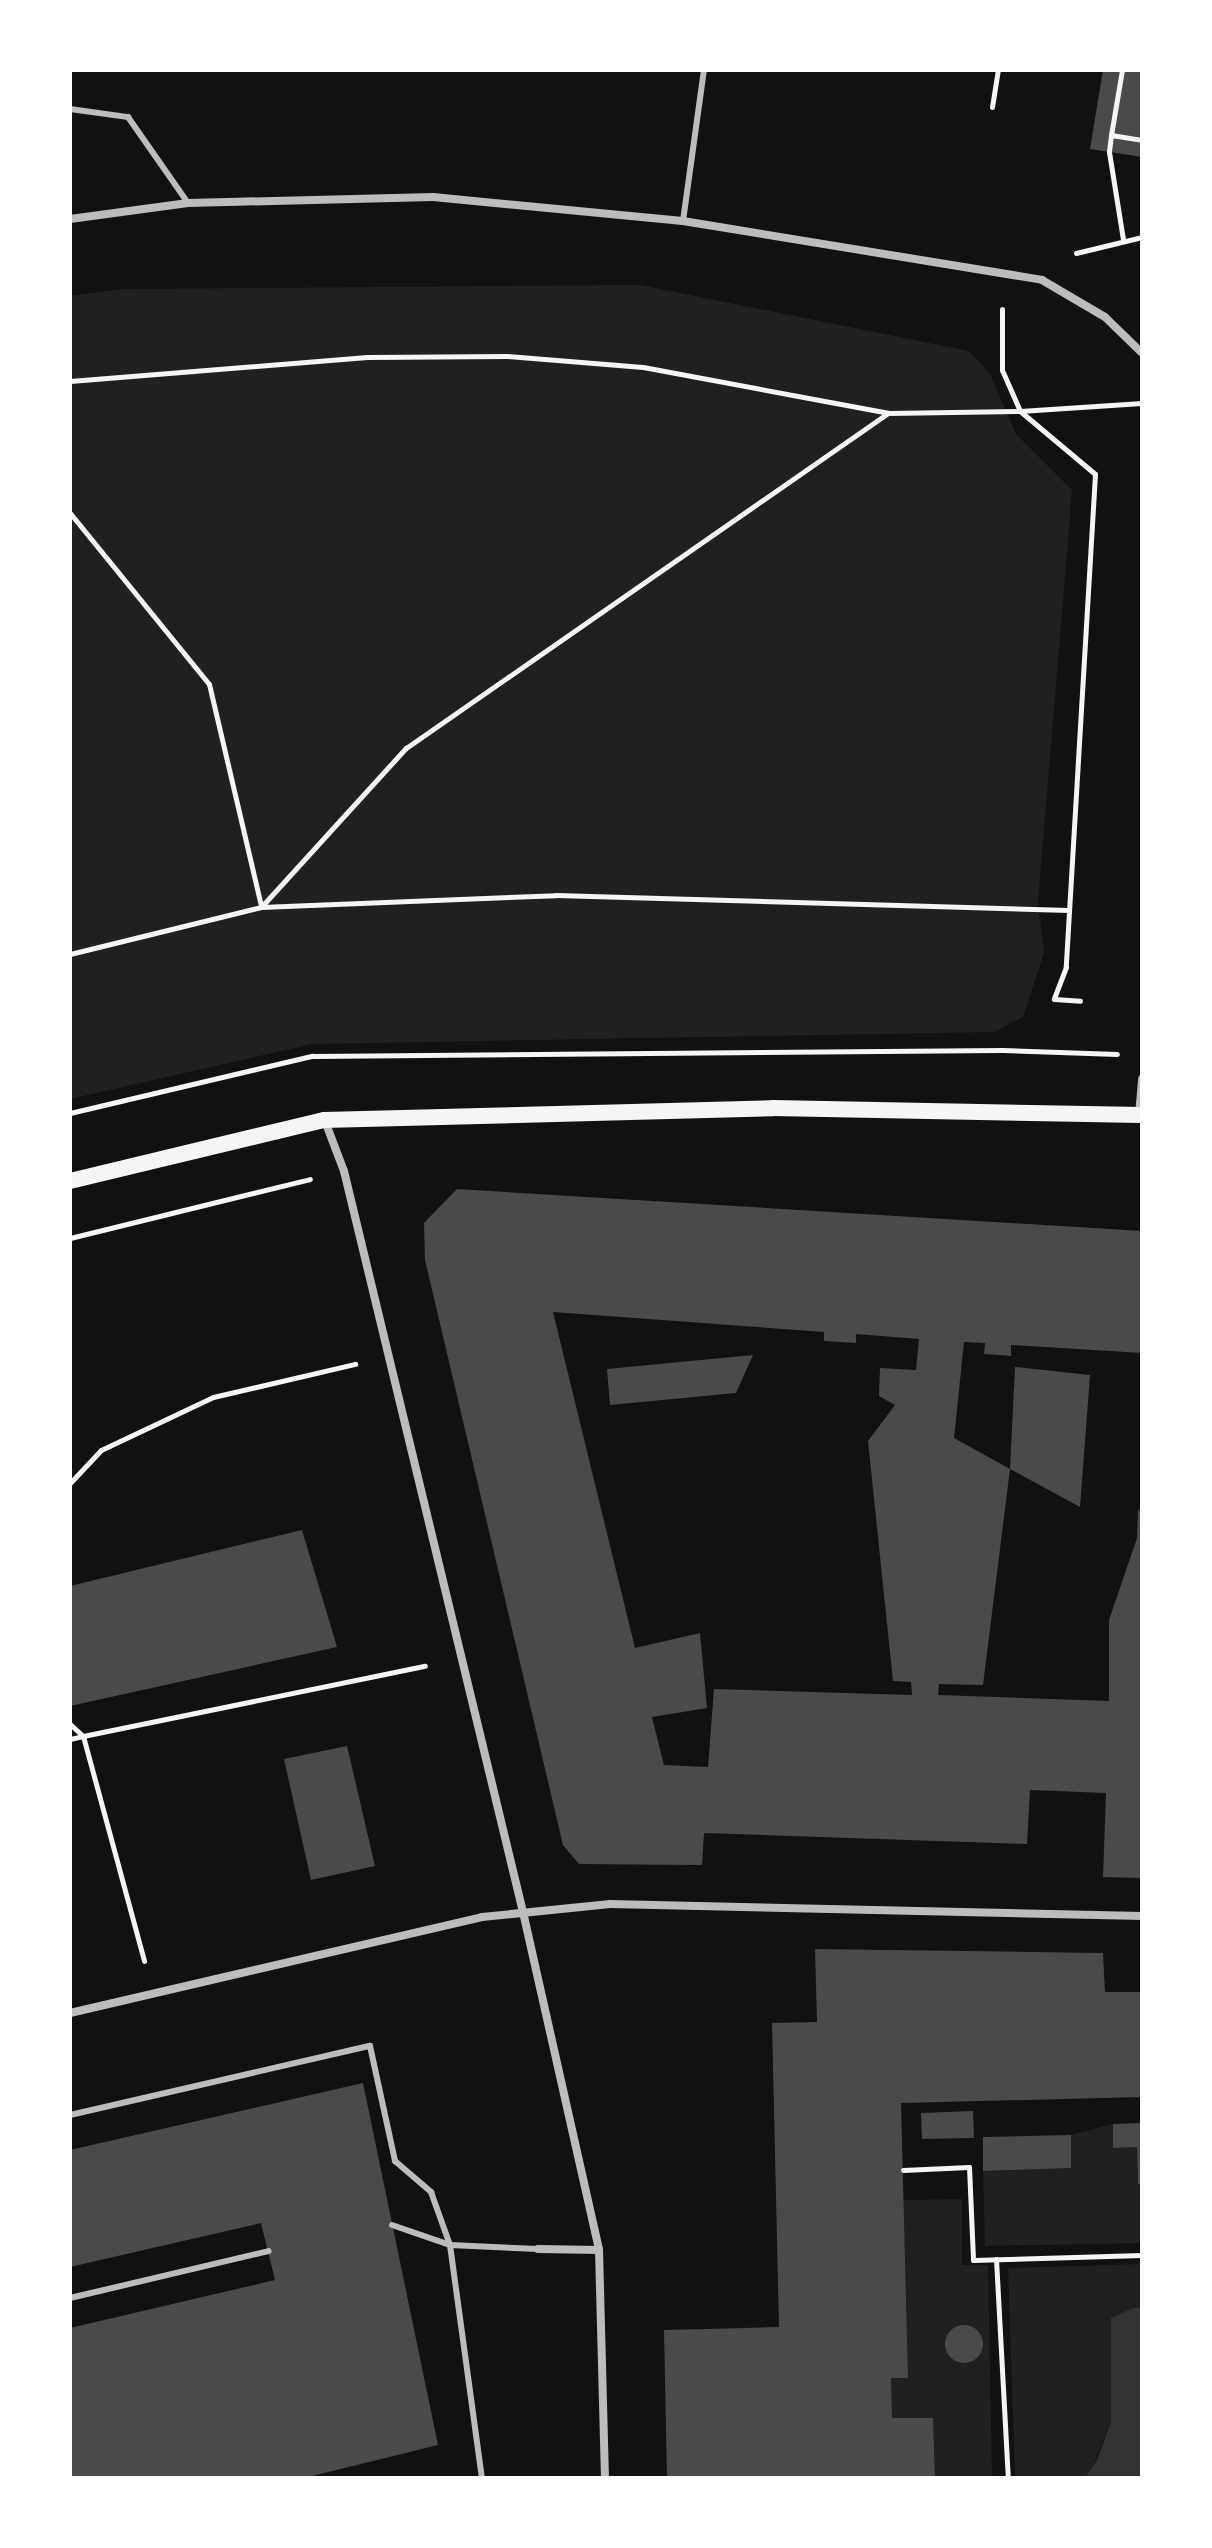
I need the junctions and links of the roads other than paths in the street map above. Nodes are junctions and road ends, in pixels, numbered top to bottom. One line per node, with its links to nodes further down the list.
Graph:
1 (704, 70): 5 (lane)
2 (70, 109): 3 (lane)
3 (188, 203): 4 (street); 5 (street)
4 (70, 219)
5 (683, 221): 6 (street)
6 (1142, 353)
7 (1142, 1079): 8 (street)
8 (1140, 1115): 9 (main road)
9 (324, 1120): 10 (main road); 11 (street)
10 (70, 1181)
11 (523, 1912): 12 (street); 13 (street); 18 (street)
12 (1142, 1916)
13 (70, 2013)
14 (70, 2115): 16 (lane)
15 (392, 2225): 16 (lane)
16 (450, 2245): 17 (lane); 21 (lane)
17 (538, 2249): 18 (street)
18 (599, 2250): 22 (street)
19 (269, 2251): 20 (lane)
20 (70, 2298)
21 (482, 2478)
22 (605, 2478)

